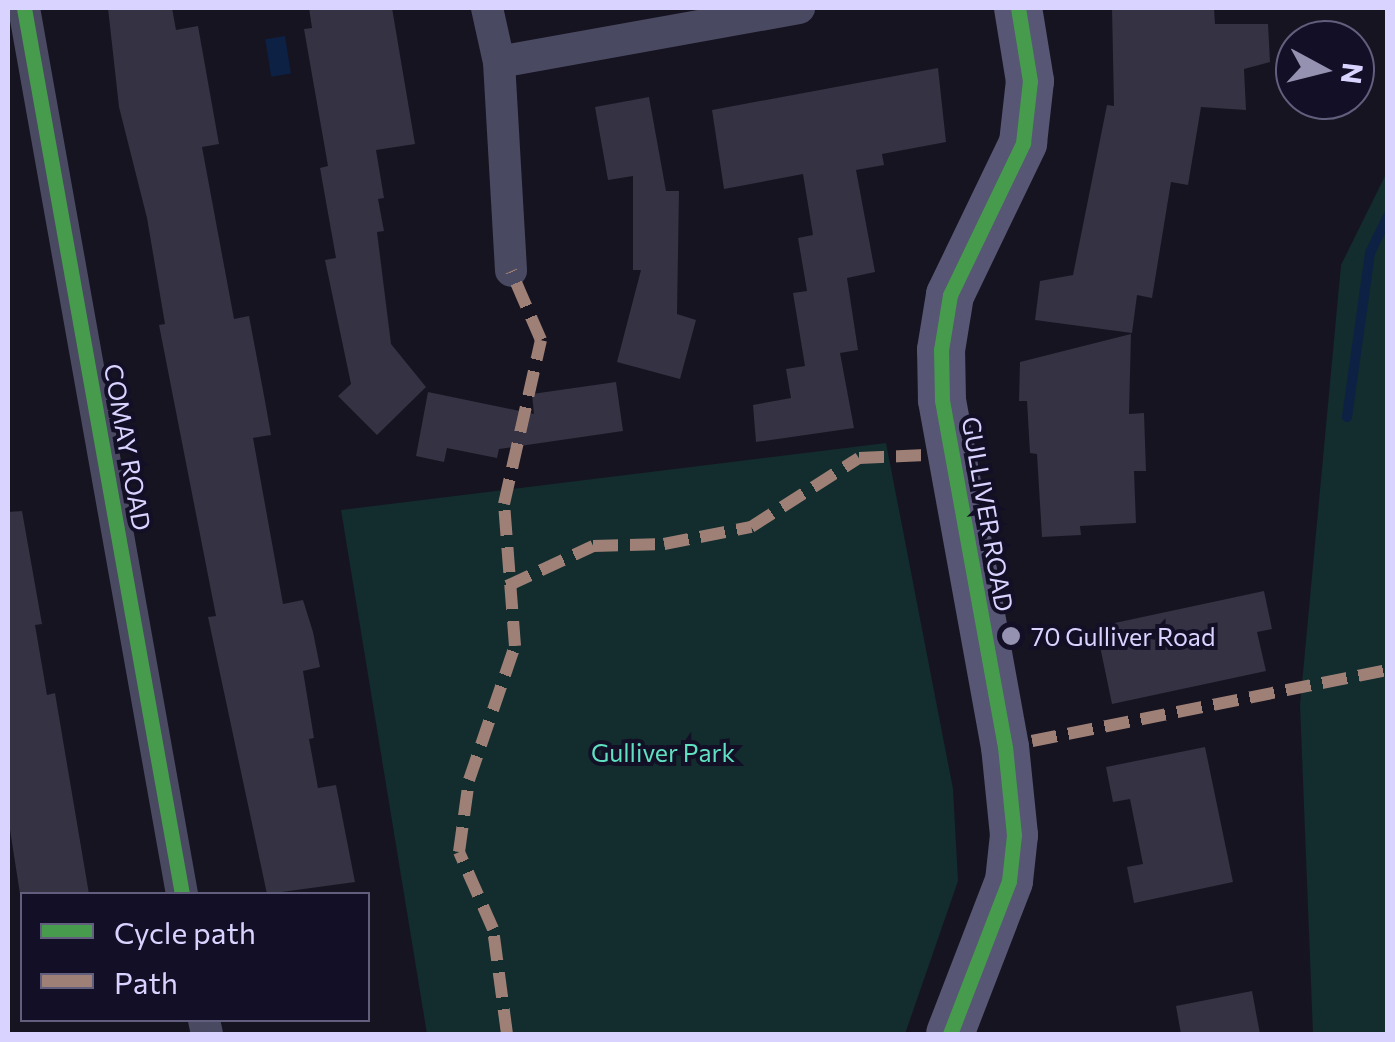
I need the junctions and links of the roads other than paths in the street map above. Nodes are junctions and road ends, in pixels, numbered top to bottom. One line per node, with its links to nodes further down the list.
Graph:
1 (24, 8): 7 (street, COMAY ROAD)
2 (487, 8): 5 (street)
3 (799, 8): 5 (street)
4 (1018, 8): 8 (street, GULLIVER ROAD)
5 (499, 62): 6 (street)
6 (510, 271)
7 (182, 892)
8 (950, 1034)

